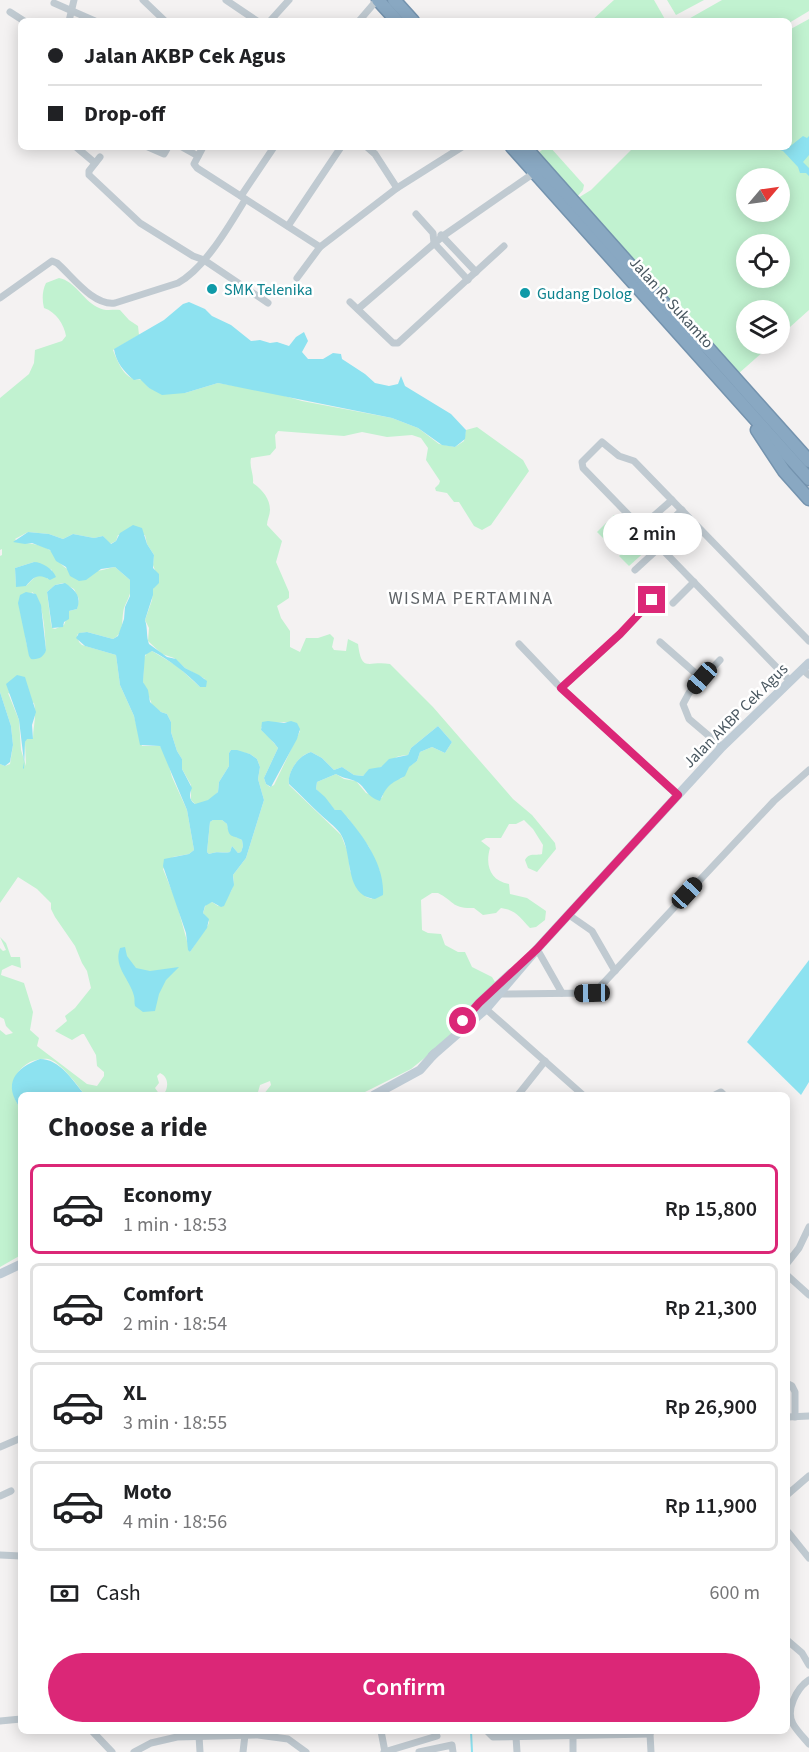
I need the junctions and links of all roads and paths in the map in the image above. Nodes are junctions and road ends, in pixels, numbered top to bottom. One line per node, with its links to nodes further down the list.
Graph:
1 (74, 0): 8 (street)
2 (142, 0): 13 (street)
3 (226, 0): 14 (street)
4 (289, 0): 15 (street)
5 (378, 0): 16 (street); 17 (highway)
6 (394, 0): 18 (highway)
7 (54, 3): 8 (street)
8 (73, 11): 11 (street); 12 (street)
9 (10, 12): 10 (street)
10 (19, 18)
11 (70, 18)
12 (88, 18)
13 (162, 18)
14 (252, 18)
15 (273, 18)
16 (362, 18)
17 (395, 18)
18 (410, 18)
19 (79, 150): 30 (street)
20 (187, 150): 28 (street)
21 (201, 150): 28 (street)
22 (272, 150): 33 (street)
23 (339, 150): 35 (street)
24 (370, 150): 32 (street)
25 (457, 150): 32 (street)
26 (515, 150): 31 (highway, Jalan R. Sukamto)
27 (528, 150): 49 (highway, Jalan R. Sukamto)
28 (198, 156): 33 (street)
29 (100, 157): 30 (street)
30 (95, 163): 41 (street)
31 (534, 173): 37 (street); 49 (highway, Jalan R. Sukamto)
32 (398, 188): 40 (street)
33 (243, 198): 35 (street); 41 (street)
34 (416, 214): 36 (street)
35 (288, 226): 40 (street)
36 (433, 233): 37 (street); 38 (street)
37 (443, 236): 38 (street); 42 (street)
38 (434, 243): 44 (street); 48 (street)
39 (504, 246): 42 (street)
40 (320, 247): 43 (street)
41 (204, 260): 45 (street); 47 (street)
42 (476, 272): 44 (street)
43 (297, 278)
44 (468, 280): 48 (street)
45 (0, 296)
46 (350, 302): 48 (street)
47 (268, 303)
48 (358, 309)
49 (747, 402): 50 (highway); 51 (highway, Jalan R. Sukamto); 52 (highway, Jalan R. Sukamto); 53 (highway)
50 (809, 450)
51 (809, 461)
52 (809, 479)
53 (809, 499)
54 (672, 500): 55 (street); 56 (street); 56 (street)
55 (682, 510): 57 (street); 63 (street)
56 (641, 527): 57 (street)
57 (652, 538): 58 (street)
58 (660, 547): 59 (street); 60 (street)
59 (634, 570)
60 (694, 582): 62 (street); 69 (street)
61 (652, 600): 70 (street)
62 (673, 603)
63 (809, 641)
64 (660, 642): 68 (street)
65 (519, 644): 70 (street)
66 (720, 660): 68 (street)
67 (807, 669): 69 (main road, Jalan AKBP Cek Agus)
68 (702, 678): 71 (street)
69 (789, 680): 71 (main road, Jalan AKBP Cek Agus)
70 (561, 688): 73 (street)
71 (722, 747): 73 (main road, Jalan AKBP Cek Agus)
72 (809, 770): 76 (street)
73 (678, 795): 74 (main road, Jalan AKBP Cek Agus)
74 (569, 915): 75 (main road, Jalan AKBP Cek Agus); 76 (street)
75 (537, 949): 77 (street); 78 (main road, Jalan AKBP Cek Agus); 80 (main road, Jalan AKBP Cek Agus)
76 (615, 971): 77 (street)
77 (562, 993): 78 (street)
78 (500, 994): 79 (main road, Jalan AKBP Cek Agus)
79 (486, 1009): 80 (main road, Jalan AKBP Cek Agus); 81 (street)
80 (432, 1056): 82 (main road, Jalan AKBP Cek Agus)
81 (545, 1061): 83 (street); 84 (street)
82 (380, 1092)
83 (520, 1092)
84 (580, 1092)
85 (809, 1227): 86 (street)
86 (790, 1259)
87 (18, 1265): 88 (main road)
88 (0, 1274)
89 (790, 1278): 90 (street)
90 (809, 1295)
91 (790, 1385): 93 (street)
92 (809, 1416): 93 (street)
93 (791, 1417)
94 (18, 1439): 95 (street)
95 (0, 1448)
96 (809, 1476): 98 (street)
97 (11, 1491): 99 (street)
98 (790, 1492)
99 (0, 1496)
100 (790, 1534): 103 (street)
101 (0, 1555): 102 (street)
102 (18, 1556)
103 (809, 1558)
104 (790, 1642): 105 (street)
105 (805, 1652): 106 (street)
106 (809, 1665)
107 (809, 1680): 120 (street)
108 (18, 1719): 109 (street)
109 (0, 1721)
110 (95, 1734): 121 (street)
111 (382, 1734): 126 (street)
112 (490, 1734): 119 (street)
113 (559, 1734): 119 (street)
114 (573, 1734): 130 (street)
115 (650, 1734): 131 (street)
116 (245, 1735): 117 (street); 124 (street); 125 (street)
117 (199, 1736): 122 (street); 123 (street)
118 (437, 1736): 126 (street)
119 (516, 1737): 129 (street)
120 (809, 1744)
121 (112, 1752)
122 (134, 1752)
123 (200, 1752)
124 (243, 1752)
125 (306, 1752)
126 (385, 1752)
127 (419, 1752): 128 (street)
128 (453, 1752)
129 (517, 1752)
130 (573, 1752)
131 (651, 1752)

